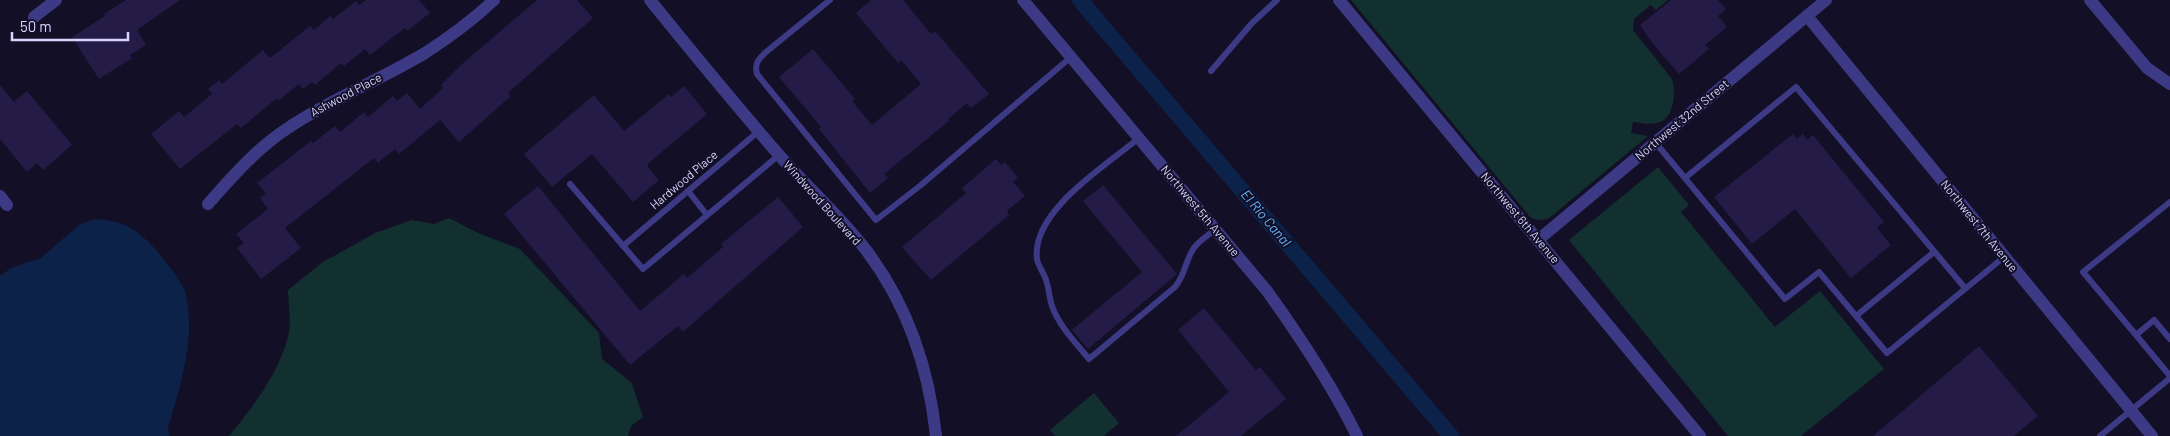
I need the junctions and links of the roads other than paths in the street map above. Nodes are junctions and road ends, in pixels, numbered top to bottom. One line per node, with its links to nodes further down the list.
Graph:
1 (56, 0): 11 (street)
2 (494, 0): 23 (street, Ashwood Place)
3 (830, 0): 12 (lane)
4 (1023, 0): 12 (street, Northwest 5th Avenue)
5 (1277, 0): 13 (lane)
6 (1339, 0): 26 (street, Northwest 6th Avenue)
7 (1826, 0): 10 (street, Northwest 32nd Street)
8 (2090, 0): 14 (street)
9 (657, 2): 15 (street, Windwood Boulevard)
10 (1807, 16): 17 (street, Northwest 32nd Street); 29 (street, Northwest 7th Avenue)
11 (34, 17)
12 (1071, 57): 16 (street, Northwest 5th Avenue)
13 (1211, 71)
14 (2170, 84)
15 (759, 132): 18 (street, Windwood Boulevard); 21 (lane, Hardwood Place)
16 (1139, 138): 25 (street, Northwest 5th Avenue); 25 (lane)
17 (1656, 142): 19 (lane); 26 (street, Northwest 32nd Street)
18 (779, 155): 24 (lane); 36 (street, Windwood Boulevard)
19 (1685, 178): 28 (lane); 31 (lane)
20 (570, 184): 27 (lane)
21 (688, 191): 24 (lane); 27 (lane, Hardwood Place)
22 (2170, 202): 32 (lane)
23 (208, 204)
24 (707, 215): 27 (lane)
25 (1216, 229): 37 (street, Northwest 5th Avenue)
26 (1538, 240): 38 (street, Northwest 6th Avenue)
27 (623, 246)
28 (1934, 252): 30 (lane); 31 (lane)
29 (2004, 257): 30 (lane); 35 (street, Northwest 7th Avenue)
30 (1965, 288): 31 (lane)
31 (1856, 316)
32 (2136, 335): 33 (lane); 34 (lane)
33 (2170, 339)
34 (2170, 377): 35 (lane)
35 (2131, 410): 39 (lane); 40 (street, Northwest 7th Avenue)
36 (936, 436)
37 (1357, 436)
38 (1700, 436)
39 (2100, 436)
40 (2152, 436)

